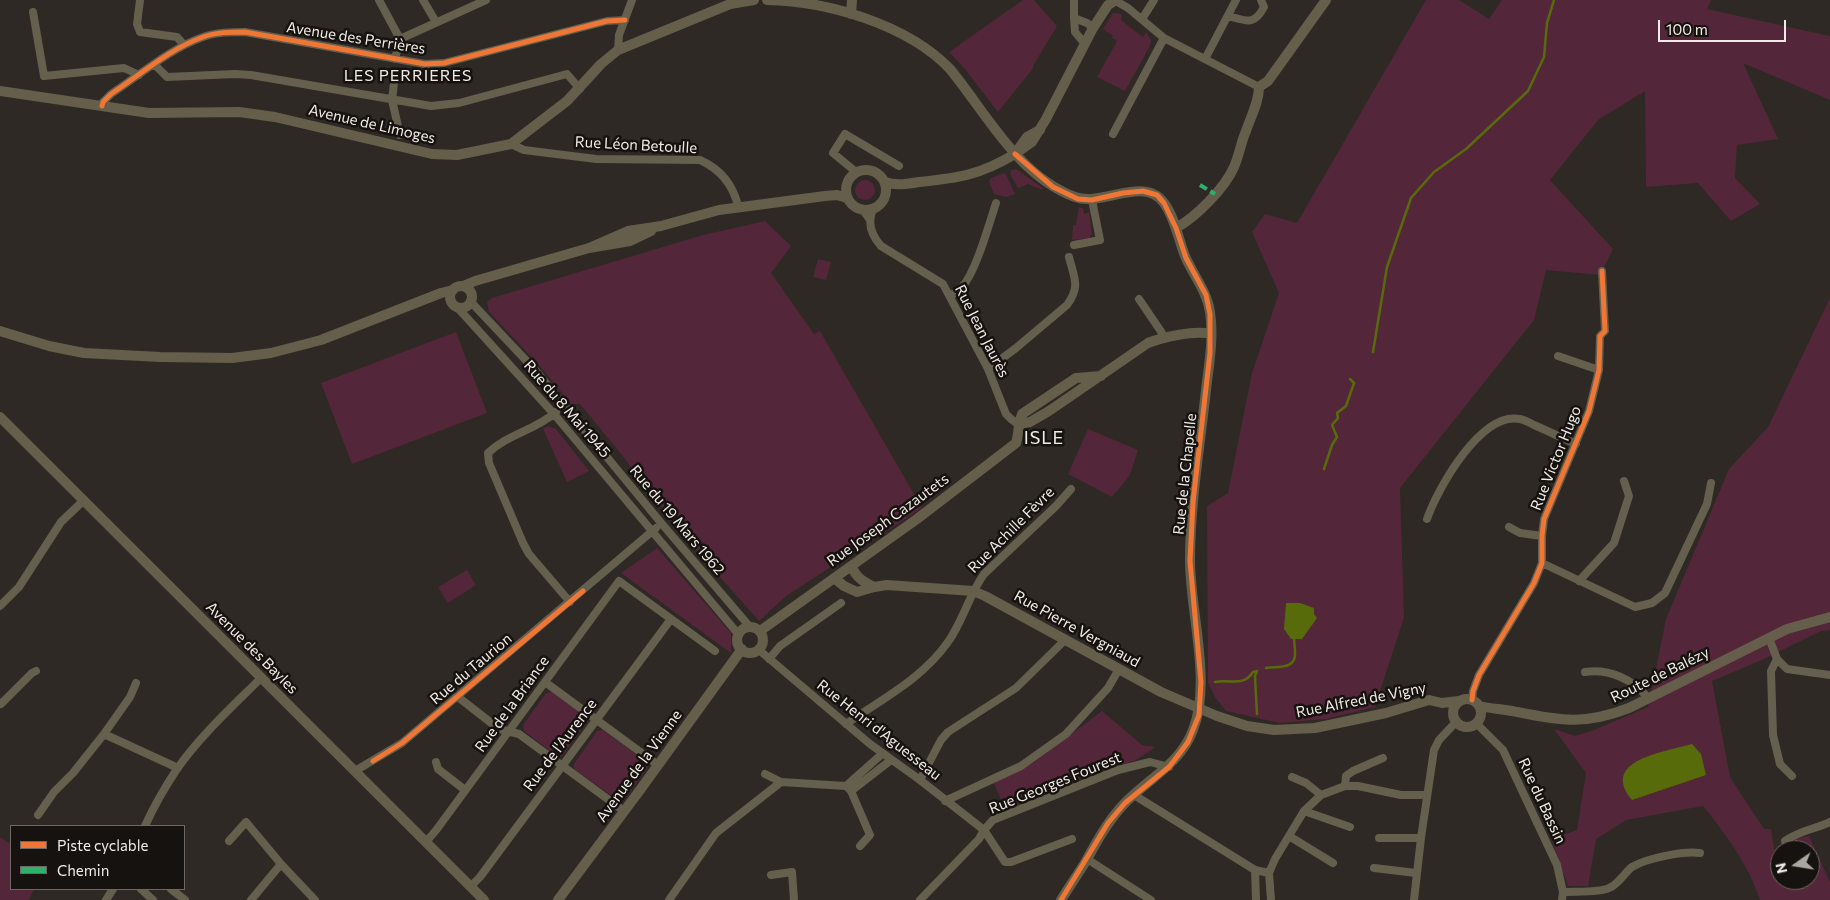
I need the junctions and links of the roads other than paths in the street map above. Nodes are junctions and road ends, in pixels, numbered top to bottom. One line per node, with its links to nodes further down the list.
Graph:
1 (140, 0): 26 (street)
2 (379, 0): 25 (street)
3 (423, 0): 22 (street)
4 (486, 0): 15 (street)
5 (632, 0): 21 (street)
6 (754, 0): 28 (main road, Avenue de Limoges)
7 (768, 0): 17 (main road)
8 (852, 0): 17 (main road)
9 (1074, 0): 19 (street)
10 (1116, 0): 20 (street); 23 (main road)
11 (1154, 0): 20 (street)
12 (1236, 0): 18 (street)
13 (1261, 0): 18 (street)
14 (1326, 0): 34 (main road)
15 (467, 4): 22 (street)
16 (34, 12): 32 (street)
17 (851, 14): 42 (main road)
18 (1228, 16): 30 (street)
19 (1074, 18): 23 (street); 27 (street)
20 (1142, 19): 24 (street)
21 (625, 20): 28 (street); 29 (street, Avenue des Perrières)
22 (436, 22): 25 (street)
23 (1093, 28): 27 (main road)
24 (1164, 38): 30 (street); 39 (street)
25 (400, 39): 29 (street)
26 (184, 44): 29 (street, Avenue des Perrières); 31 (street, Avenue des Perrières)
27 (1085, 44): 42 (main road)
28 (618, 50): 35 (main road, Avenue de Limoges)
29 (395, 59)
30 (1205, 59): 34 (street)
31 (154, 64): 32 (street, Avenue des Perrières); 37 (street)
32 (139, 75): 38 (street, Avenue des Perrières)
33 (394, 83): 37 (street)
34 (1258, 87): 53 (main road)
35 (580, 88): 37 (street); 41 (main road, Avenue de Limoges)
36 (0, 91): 38 (main road, Avenue de Limoges)
37 (392, 100): 40 (street)
38 (102, 106): 41 (main road, Avenue de Limoges)
39 (1112, 134)
40 (400, 135)
41 (511, 144): 51 (street, Rue Léon Betoulle)
42 (1015, 154): 46 (main road); 49 (main road)
43 (899, 166): 44 (street)
44 (856, 172): 45 (main road); 48 (main road)
45 (885, 182): 46 (main road); 47 (main road)
46 (899, 185): 47 (main road)
47 (886, 194): 52 (main road)
48 (842, 197): 51 (main road); 52 (main road)
49 (1092, 200): 53 (main road, Rue de la Chapelle); 54 (street)
50 (996, 203): 59 (street)
51 (738, 206): 57 (main road)
52 (868, 209): 59 (street, Rue Jean Jaurès)
53 (1176, 228): 65 (main road, Rue de la Chapelle)
54 (1074, 245)
55 (1069, 257): 68 (street)
56 (1602, 271): 69 (street, Rue Victor Hugo)
57 (487, 278): 58 (main road); 60 (main road)
58 (458, 288): 60 (main road); 61 (main road); 63 (main road)
59 (950, 296): 68 (street, Rue Jean Jaurès)
60 (471, 297): 63 (main road); 70 (street, Rue du 19 Mars 1962)
61 (429, 298): 63 (main road); 64 (main road)
62 (1138, 299): 66 (street)
63 (454, 304): 71 (street, Rue du 8 Mai 1945)
64 (0, 330)
65 (1211, 334): 66 (main road, Rue Joseph Cazautets); 116 (main road, Rue de la Chapelle)
66 (1164, 339): 73 (main road, Rue Joseph Cazautets)
67 (1558, 356): 69 (street)
68 (988, 369): 73 (street, Rue Jean Jaurès)
69 (1599, 370): 74 (street, Rue Victor Hugo)
70 (564, 406): 71 (street); 80 (street, Rue du 19 Mars 1962)
71 (554, 414): 82 (street, Rue du 8 Mai 1945); 90 (street)
72 (0, 417): 78 (main road, Avenue des Bayles)
73 (1018, 424): 85 (main road, Rue Joseph Cazautets)
74 (1576, 444): 79 (street); 83 (street, Rue Victor Hugo)
75 (1624, 481): 87 (street)
76 (1711, 482): 87 (street)
77 (1071, 489): 89 (street, Rue Achille Fèvre)
78 (84, 500): 92 (street); 108 (main road, Avenue des Bayles)
79 (1427, 519)
80 (662, 524): 82 (street); 95 (street, Rue du 19 Mars 1962)
81 (1509, 527): 83 (street)
82 (652, 532): 90 (street, Rue du Taurion); 96 (street, Rue du 8 Mai 1945)
83 (1542, 536): 84 (street, Rue Victor Hugo)
84 (1542, 563): 87 (street); 117 (street, Rue Victor Hugo)
85 (851, 566): 86 (main road, Rue Joseph Cazautets); 88 (main road)
86 (834, 578): 88 (main road); 95 (main road, Rue Joseph Cazautets)
87 (1579, 581)
88 (874, 586): 89 (main road, Rue Pierre Vergniaud)
89 (973, 591): 98 (main road, Rue Pierre Vergniaud); 120 (street, Rue Achille Fèvre)
90 (570, 602): 111 (street, Rue du Taurion)
91 (841, 603): 102 (street)
92 (0, 606)
93 (1830, 617): 97 (main road, Route de Balézy)
94 (671, 619): 101 (street); 109 (street, Rue de la Briance); 119 (street, Rue de l'Aurence)
95 (755, 629): 96 (main road); 100 (main road)
96 (739, 635): 99 (main road)
97 (1769, 638): 103 (street); 112 (main road, Route de Balézy)
98 (1065, 640): 104 (main road, Rue Pierre Vergniaud); 135 (street)
99 (742, 649): 100 (main road); 128 (main road, Avenue de la Vienne)
100 (758, 650): 102 (street, Rue Henri d'Aguesseau)
101 (716, 651)
102 (769, 659): 120 (street, Rue Henri d'Aguesseau)
103 (1777, 659): 107 (street); 133 (street)
104 (1119, 669): 116 (main road, Rue Pierre Vergniaud); 143 (street)
105 (36, 671): 115 (street)
106 (1585, 672): 112 (street)
107 (1830, 675)
108 (261, 678): 130 (street); 131 (main road, Avenue des Bayles)
109 (545, 682): 119 (street); 121 (street, Rue de la Briance)
110 (136, 683): 122 (street)
111 (458, 697): 121 (street); 131 (street, Rue du Taurion)
112 (1648, 698): 117 (main road, Route de Balézy)
113 (1459, 701): 114 (main road, Rue Alfred de Vigny); 117 (main road); 118 (main road)
114 (1442, 703): 116 (main road, Rue Alfred de Vigny); 118 (main road, Rue Alfred de Vigny)
115 (1, 706)
116 (1200, 708): 129 (main road, Rue de la Chapelle)
117 (1477, 711): 118 (main road); 171 (street, Rue du Bassin)
118 (1454, 718): 142 (street)
119 (597, 719): 127 (street, Rue de l'Aurence); 128 (street)
120 (846, 724): 123 (street, Rue Henri d'Aguesseau)
121 (509, 731): 127 (street); 139 (street, Rue de la Briance)
122 (104, 734): 130 (street); 146 (street)
123 (882, 754): 125 (street, Rue Henri d'Aguesseau); 138 (street)
124 (1383, 758): 137 (street)
125 (891, 760): 135 (street, Rue Henri d'Aguesseau); 138 (street)
126 (436, 762): 139 (street)
127 (562, 766): 144 (street); 168 (street, Rue de l'Aurence)
128 (658, 766): 144 (main road, Avenue de la Vienne)
129 (1169, 766): 140 (main road, Rue de la Chapelle); 150 (street, Rue Georges Fourest)
130 (178, 768): 148 (street)
131 (355, 771): 157 (main road, Avenue des Bayles)
132 (765, 774): 136 (street)
133 (1792, 776)
134 (1292, 777): 141 (street)
135 (920, 780): 143 (street, Rue Henri d'Aguesseau)
136 (781, 782): 138 (street); 172 (street)
137 (1345, 786): 141 (street); 142 (street)
138 (848, 789): 158 (street)
139 (465, 790): 157 (street, Rue de la Briance)
140 (1134, 795): 160 (main road, Rue de la Chapelle); 164 (street)
141 (1321, 795): 145 (street)
142 (1427, 795): 153 (street)
143 (945, 801): 150 (street, Rue Henri d'Aguesseau)
144 (624, 811): 178 (main road, Avenue de la Vienne)
145 (1304, 811): 149 (street); 151 (street)
146 (38, 815)
147 (1830, 822): 155 (street)
148 (145, 825)
149 (1350, 827)
150 (984, 830): 154 (street); 180 (street, Rue Georges Fourest)
151 (1289, 836): 161 (street); 165 (street)
152 (1378, 838): 153 (street)
153 (1421, 838): 166 (street)
154 (1072, 839)
155 (1786, 840)
156 (229, 841): 162 (street)
157 (426, 842): 168 (main road, Avenue des Bayles)
158 (860, 846)
159 (1700, 853): 171 (street)
160 (1087, 859): 181 (main road, Rue de la Chapelle); 182 (street)
161 (1333, 863)
162 (281, 864): 175 (street); 176 (street)
163 (1374, 868): 166 (street)
164 (1255, 870): 165 (street); 183 (street)
165 (1269, 873): 184 (street)
166 (1416, 873): 185 (street)
167 (771, 875): 179 (street)
168 (470, 887): 177 (main road, Avenue des Bayles)
169 (142, 890): 173 (street)
170 (173, 890): 174 (street)
171 (1562, 896)
172 (672, 899)
173 (153, 900)
174 (185, 900)
175 (251, 900)
176 (315, 900)
177 (484, 900)
178 (558, 900)
179 (794, 900)
180 (920, 900)
181 (1061, 900)
182 (1151, 900)
183 (1256, 900)
184 (1271, 900)
185 (1414, 900)

